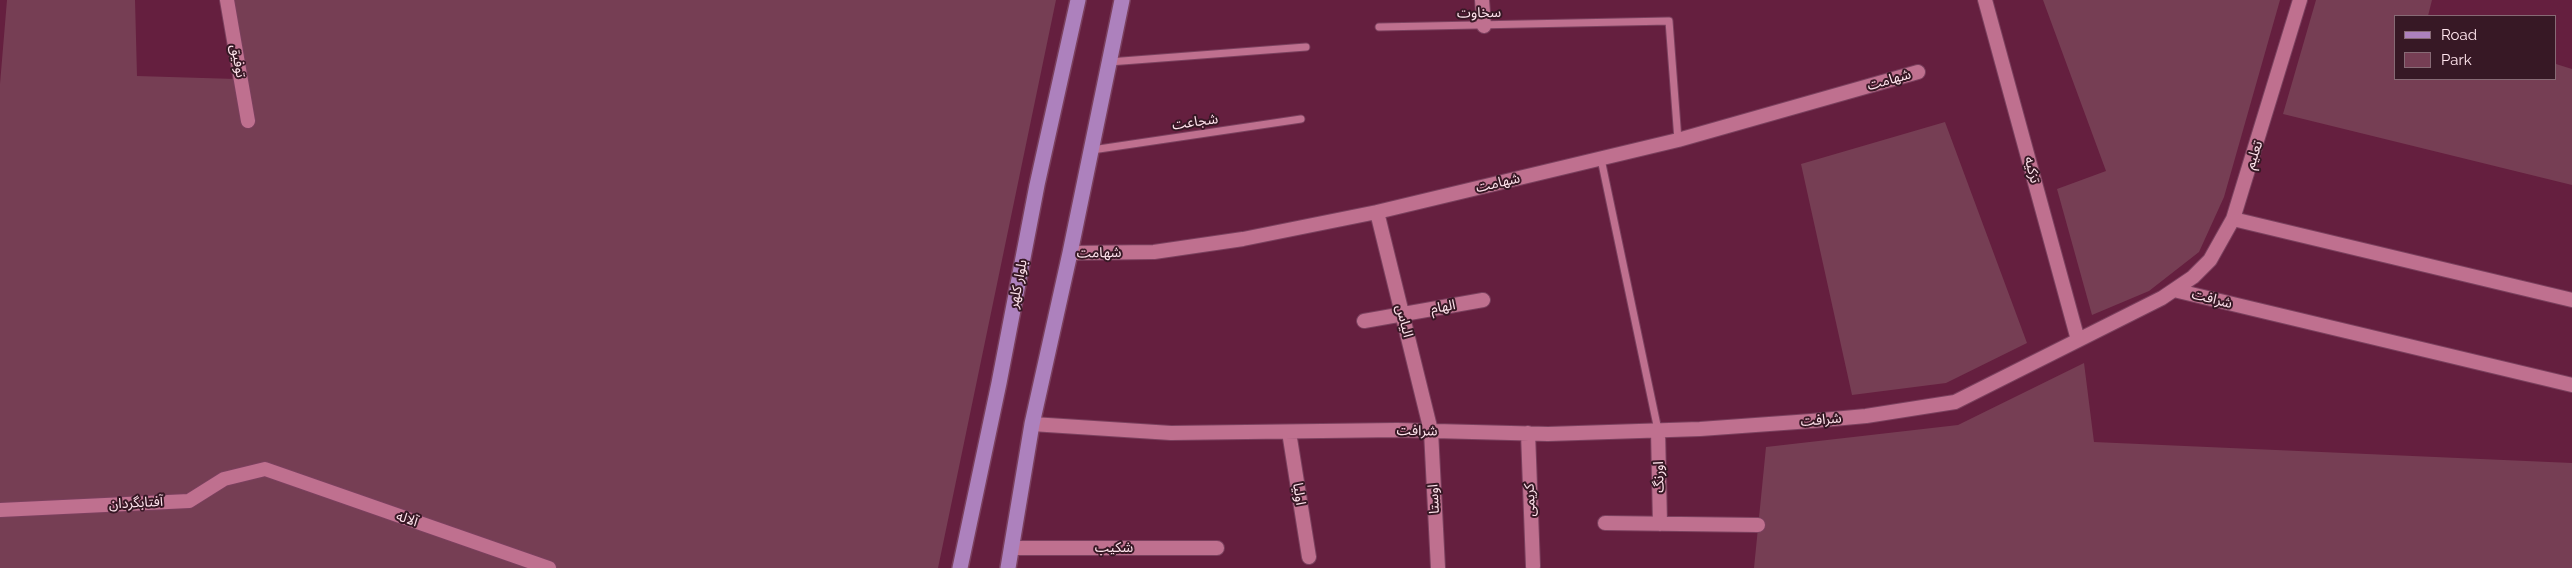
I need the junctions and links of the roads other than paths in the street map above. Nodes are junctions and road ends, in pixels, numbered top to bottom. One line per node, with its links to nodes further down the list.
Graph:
1 (227, 0): 13 (street, توفیق)
2 (1078, 0): 42 (main road, بلوار کلهر)
3 (1122, 0): 10 (main road)
4 (1482, 0): 7 (street)
5 (1985, 0): 25 (street, تزکیه)
6 (2300, 0): 18 (street, تعلیم)
7 (1484, 26): 8 (lane, سخاوت); 14 (lane, سخاوت)
8 (1379, 27)
9 (1306, 47): 10 (lane)
10 (1108, 62): 15 (main road)
11 (1918, 72): 14 (street, شهامت)
12 (1301, 119): 15 (lane, شجاعت)
13 (248, 121)
14 (1678, 140): 16 (street, شهامت)
15 (1092, 150): 19 (main road)
16 (1601, 159): 17 (street, شهامت); 28 (lane)
17 (1377, 212): 19 (street, شهامت); 23 (street, الیاس)
18 (2233, 219): 20 (street, تعلیم); 22 (street)
19 (1070, 254): 27 (main road)
20 (2174, 290): 25 (street, شرافت); 26 (street, شرافت)
21 (1483, 300): 23 (street, الهام)
22 (2572, 300)
23 (1402, 314): 24 (street, الهام); 29 (street, الیاس)
24 (1364, 321)
25 (2078, 340): 28 (street, شرافت)
26 (2572, 385)
27 (1032, 424): 30 (street, شرافت); 37 (main road)
28 (1658, 430): 31 (street, شرافت); 35 (street, اورنگ)
29 (1431, 431): 30 (street, شرافت); 31 (street, شرافت); 44 (street, اوستا)
30 (1289, 432): 39 (street, اولیا)
31 (1528, 433): 40 (street, کریمی)
32 (264, 469): 33 (street, آفتابگردان); 41 (street, آلاله)
33 (0, 510)
34 (1605, 523): 35 (street)
35 (1660, 524): 36 (street)
36 (1758, 526)
37 (1011, 548): 38 (street, شکیب); 43 (main road)
38 (1217, 548)
39 (1309, 557)
40 (1533, 566)
41 (549, 568)
42 (960, 568)
43 (1008, 568)
44 (1438, 568)

